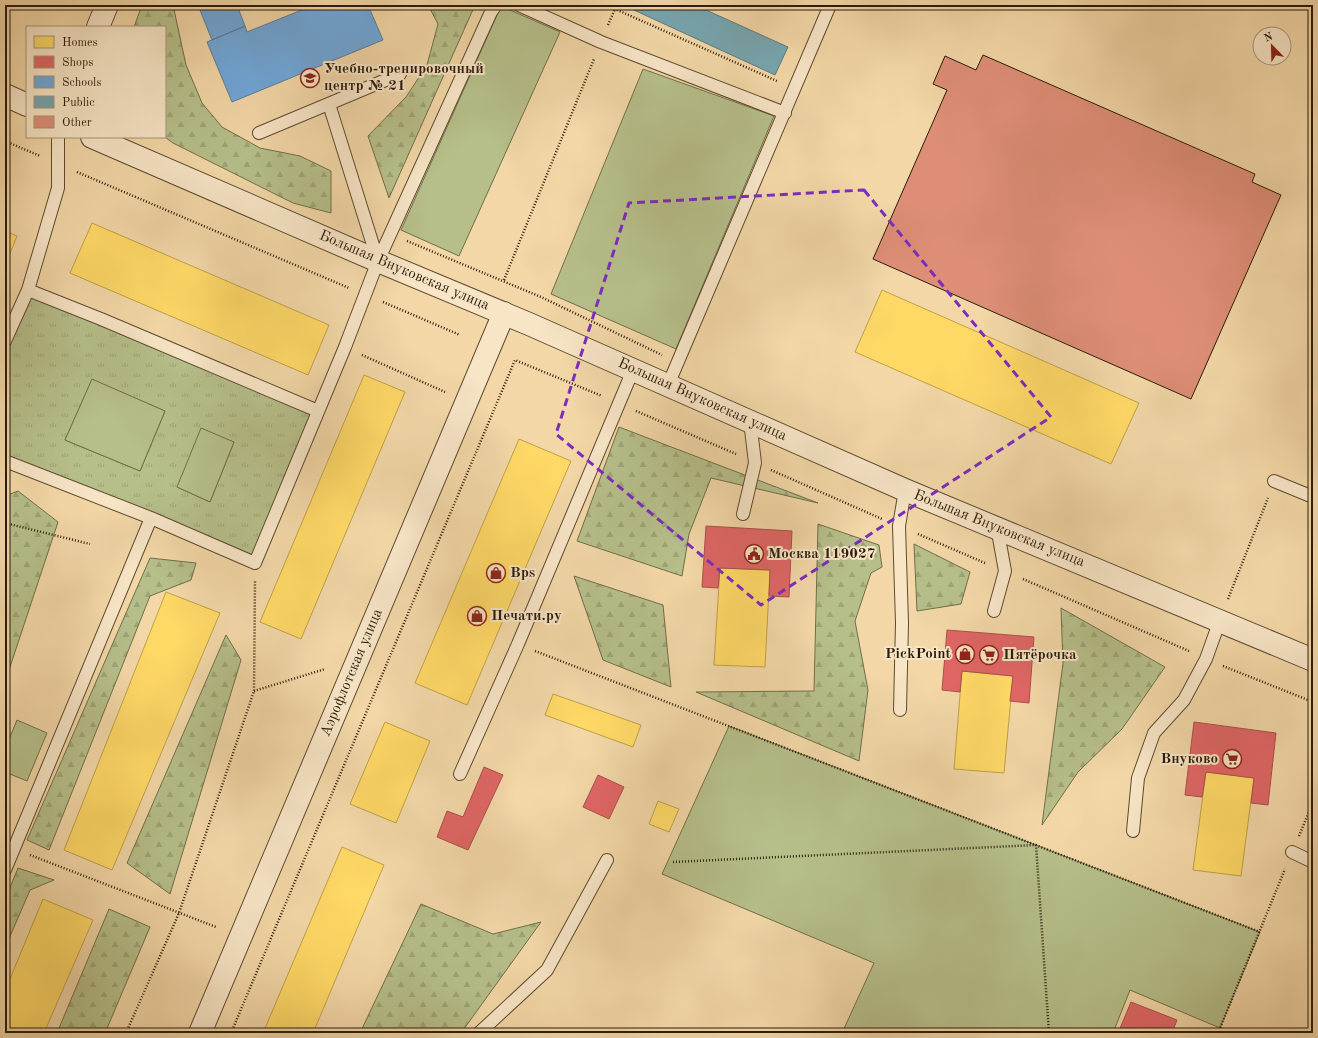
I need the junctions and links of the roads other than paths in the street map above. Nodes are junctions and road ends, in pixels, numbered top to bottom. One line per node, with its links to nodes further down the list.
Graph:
1 (107, 5): 5 (street)
2 (496, 5): 14 (lane)
3 (519, 5): 10 (lane)
4 (830, 5): 10 (lane)
5 (98, 26)
6 (400, 74): 8 (lane)
7 (5, 95): 9 (street)
8 (328, 104): 11 (lane); 14 (lane)
9 (26, 105)
10 (785, 113): 19 (lane)
11 (258, 133)
12 (58, 138): 15 (lane)
13 (94, 138): 14 (street, Большая Внуковская улица)
14 (378, 261): 16 (street, Большая Внуковская улица); 20 (lane)
15 (28, 290): 17 (lane); 20 (lane)
16 (504, 313): 18 (street, Большая Внуковская улица); 39 (street, Аэрофлотская улица)
17 (5, 341)
18 (634, 370): 19 (street, Большая Внуковская улица); 33 (lane)
19 (668, 385): 21 (street, Большая Внуковская улица)
20 (318, 411): 27 (lane)
21 (750, 421): 24 (street, Большая Внуковская улица); 26 (lane)
22 (5, 461): 27 (lane)
23 (1274, 481): 25 (lane)
24 (905, 490): 28 (street, Большая Внуковская улица); 32 (lane)
25 (1313, 497)
26 (743, 514)
27 (151, 518): 38 (lane)
28 (997, 527): 29 (lane); 30 (street, Большая Внуковская улица)
29 (994, 611)
30 (1220, 620): 31 (street, Большая Внуковская улица); 34 (lane)
31 (1313, 660)
32 (900, 710)
33 (460, 774)
34 (1133, 831)
35 (1292, 852): 37 (lane)
36 (607, 860): 40 (lane)
37 (1313, 862)
38 (5, 870)
39 (200, 1033)
40 (479, 1033)

